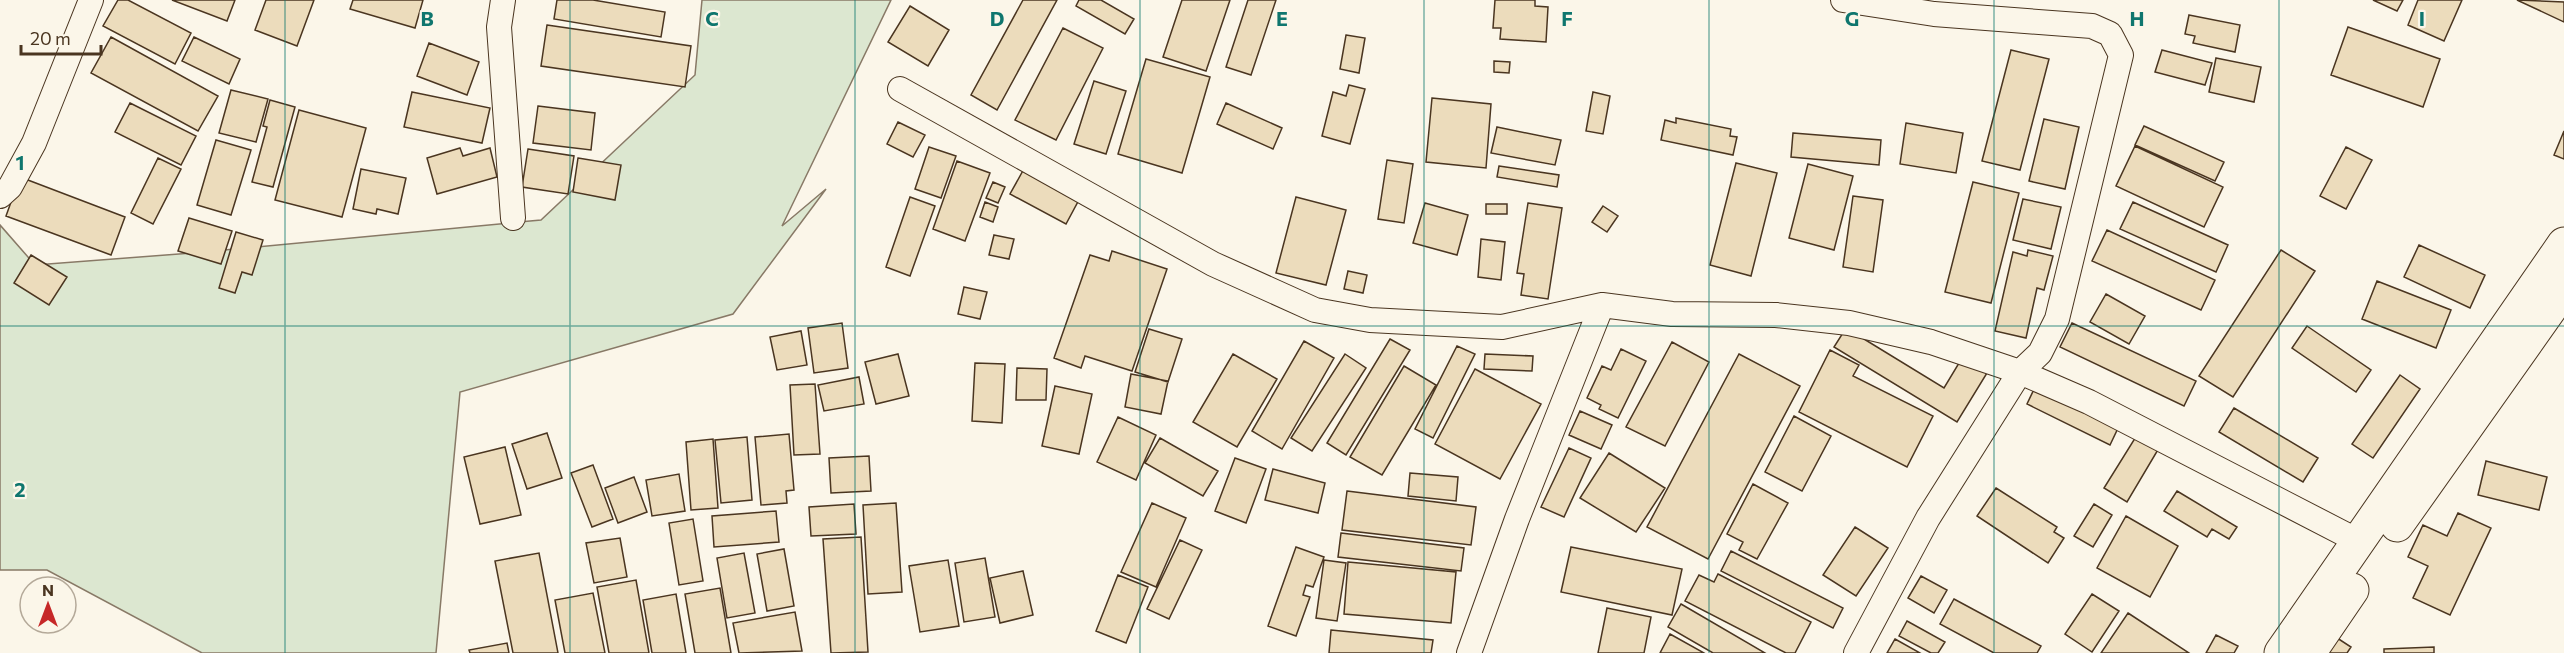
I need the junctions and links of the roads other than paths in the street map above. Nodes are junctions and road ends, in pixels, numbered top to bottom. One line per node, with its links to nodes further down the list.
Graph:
1 (91, 0): 5 (street)
2 (502, 0): 6 (street)
3 (1842, 0): 10 (street)
4 (900, 89): 9 (street)
5 (0, 196)
6 (513, 218)
7 (2564, 244): 11 (main road)
8 (2564, 289): 15 (main road)
9 (1602, 305): 10 (street); 12 (street)
10 (2020, 372): 11 (street); 13 (street)
11 (2358, 541): 14 (main road)
12 (1469, 653)
13 (1856, 653)
14 (2281, 653)
15 (2309, 653)

